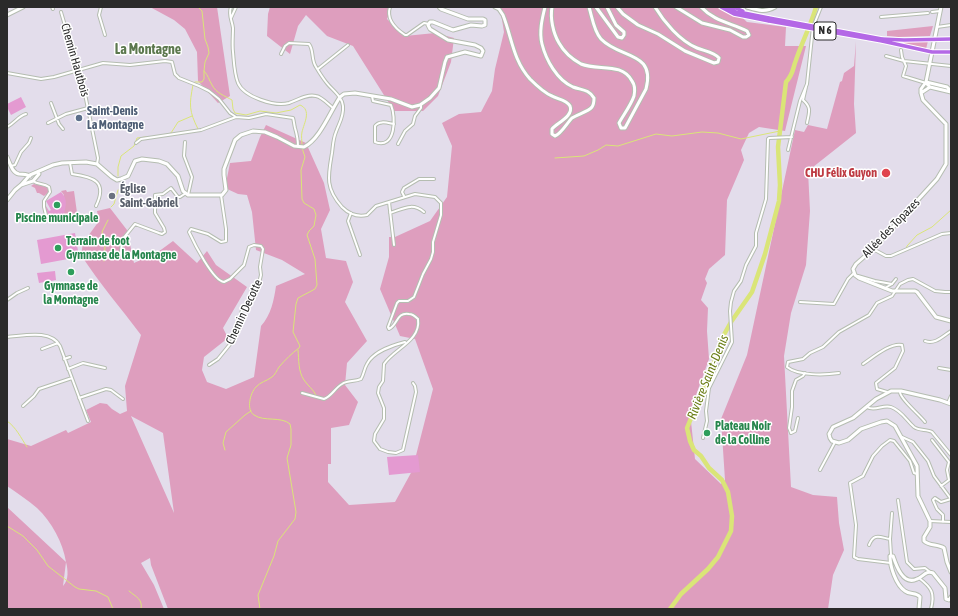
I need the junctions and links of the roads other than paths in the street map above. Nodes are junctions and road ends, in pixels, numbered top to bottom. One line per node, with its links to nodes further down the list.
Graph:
1 (23, 7): 27 (main road)
2 (102, 7): 34 (street)
3 (231, 7): 29 (street)
4 (236, 7): 29 (street)
5 (390, 7): 31 (street)
6 (439, 7): 31 (main road)
7 (495, 7): 8 (main road)
8 (545, 7)
9 (552, 7): 10 (main road)
10 (589, 7)
11 (596, 7): 12 (main road)
12 (607, 7)
13 (617, 7): 14 (main road)
14 (655, 7)
15 (676, 7): 16 (main road)
16 (701, 7)
17 (721, 7): 30 (main road)
18 (727, 7): 30 (main road, N 6)
19 (734, 7): 30 (main road)
20 (747, 7): 21 (main road)
21 (775, 7)
22 (821, 7): 51 (street)
23 (941, 9): 25 (street); 33 (main road)
24 (61, 12): 48 (street, Chemin Hautbois)
25 (932, 12)
26 (928, 13): 28 (street)
27 (7, 15)
28 (881, 17)
29 (231, 19): 60 (street)
30 (769, 19): 37 (main road, N 6, bridge)
31 (429, 24): 58 (main road)
32 (951, 26): 33 (street)
33 (937, 27): 35 (main road)
34 (105, 35)
35 (935, 39): 36 (main road, N 6); 37 (main road, N 6); 40 (main road)
36 (951, 39)
37 (882, 40): 40 (main road, N 6)
38 (348, 45): 47 (street)
39 (901, 50): 44 (street)
40 (932, 52): 41 (main road, N 6); 45 (main road)
41 (951, 52)
42 (282, 54): 47 (street)
43 (886, 56): 44 (street)
44 (904, 62): 45 (street); 50 (street)
45 (929, 64): 46 (street); 50 (main road)
46 (951, 66)
47 (318, 69): 56 (street)
48 (78, 70): 49 (street); 59 (street, Chemin Hautbois); 62 (street)
49 (7, 73)
50 (926, 83): 52 (main road); 53 (main road); 54 (main road)
51 (806, 86): 66 (street); 71 (street)
52 (930, 87): 53 (main road); 54 (main road)
53 (951, 92)
54 (921, 93): 96 (main road, Allée des Topazes)
55 (372, 96): 56 (main road); 58 (main road); 67 (street)
56 (340, 97): 60 (main road); 91 (street)
57 (51, 103): 63 (street)
58 (421, 105): 75 (street)
59 (88, 108): 63 (street, Chemin Hautbois); 70 (street, Chemin Hautbois)
60 (333, 108): 76 (main road)
61 (26, 114): 68 (street)
62 (236, 117): 74 (street); 76 (street)
63 (57, 119): 64 (street, Chemin Hautbois); 69 (street)
64 (48, 123)
65 (118, 123): 70 (street)
66 (807, 123)
67 (394, 124): 67 (street)
68 (7, 127)
69 (63, 129)
70 (92, 129): 80 (street, Chemin Hautbois)
71 (791, 137): 77 (street); 141 (street)
72 (32, 138): 81 (street)
73 (185, 142): 84 (street)
74 (136, 143)
75 (398, 144)
76 (299, 147): 85 (main road)
77 (788, 150)
78 (7, 157): 81 (main road)
79 (70, 163): 80 (main road); 82 (main road); 89 (street)
80 (97, 164): 84 (main road)
81 (11, 166): 82 (main road)
82 (31, 178): 87 (main road); 93 (street)
83 (434, 179): 86 (street)
84 (187, 194): 85 (main road); 98 (street)
85 (221, 195): 119 (street, Chemin Decotte)
86 (404, 196): 88 (street); 112 (street)
87 (7, 199)
88 (389, 202): 91 (street); 92 (street)
89 (96, 206)
90 (424, 212): 92 (street)
91 (351, 213): 97 (street)
92 (390, 213): 95 (street)
93 (64, 220)
94 (951, 233): 96 (street)
95 (394, 245)
96 (873, 249): 99 (main road, Allée des Topazes)
97 (360, 255)
98 (114, 258)
99 (854, 272): 100 (main road); 108 (street)
100 (856, 276): 102 (street); 104 (main road)
101 (896, 279): 102 (street)
102 (892, 284): 104 (street)
103 (28, 288): 107 (street)
104 (884, 288): 105 (main road)
105 (895, 292): 106 (street); 109 (main road); 124 (street)
106 (951, 292)
107 (7, 300)
108 (800, 302)
109 (951, 321)
110 (951, 331): 113 (street)
111 (7, 337): 114 (street)
112 (408, 341): 127 (street); 130 (street)
113 (924, 341)
114 (58, 343): 115 (street); 117 (street)
115 (42, 350)
116 (70, 357): 117 (street)
117 (64, 359): 122 (street)
118 (863, 364): 129 (street)
119 (209, 365)
120 (105, 368): 122 (street)
121 (939, 368): 123 (street)
122 (68, 369): 126 (street)
123 (951, 370)
124 (805, 373): 125 (street); 137 (street)
125 (839, 373)
126 (72, 378): 132 (street); 135 (street)
127 (412, 383)
128 (901, 391): 129 (main road); 134 (main road); 139 (street)
129 (887, 392): 136 (main road)
130 (302, 393)
131 (951, 396): 134 (street)
132 (79, 398): 133 (street); 138 (street)
133 (123, 399)
134 (950, 404)
135 (23, 406)
136 (867, 407): 143 (main road); 144 (street)
137 (798, 418)
138 (88, 421)
139 (925, 422)
140 (902, 437): 143 (main road); 146 (main road); 147 (street)
141 (703, 438)
142 (932, 440): 147 (street)
143 (835, 442): 145 (street)
144 (951, 456)
145 (820, 470)
146 (917, 474): 151 (main road); 157 (street)
147 (942, 486): 148 (street)
148 (951, 499): 152 (street)
149 (898, 500): 158 (street)
150 (892, 513): 154 (street)
151 (930, 521): 152 (street); 159 (main road)
152 (943, 522): 153 (street)
153 (951, 522)
154 (890, 539): 155 (street); 156 (street)
155 (869, 545)
156 (892, 555): 157 (main road); 160 (main road)
157 (891, 563): 162 (main road)
158 (930, 572): 160 (main road); 161 (main road)
159 (951, 572)
160 (919, 578): 163 (street)
161 (950, 599)
162 (919, 609)
163 (931, 609)

